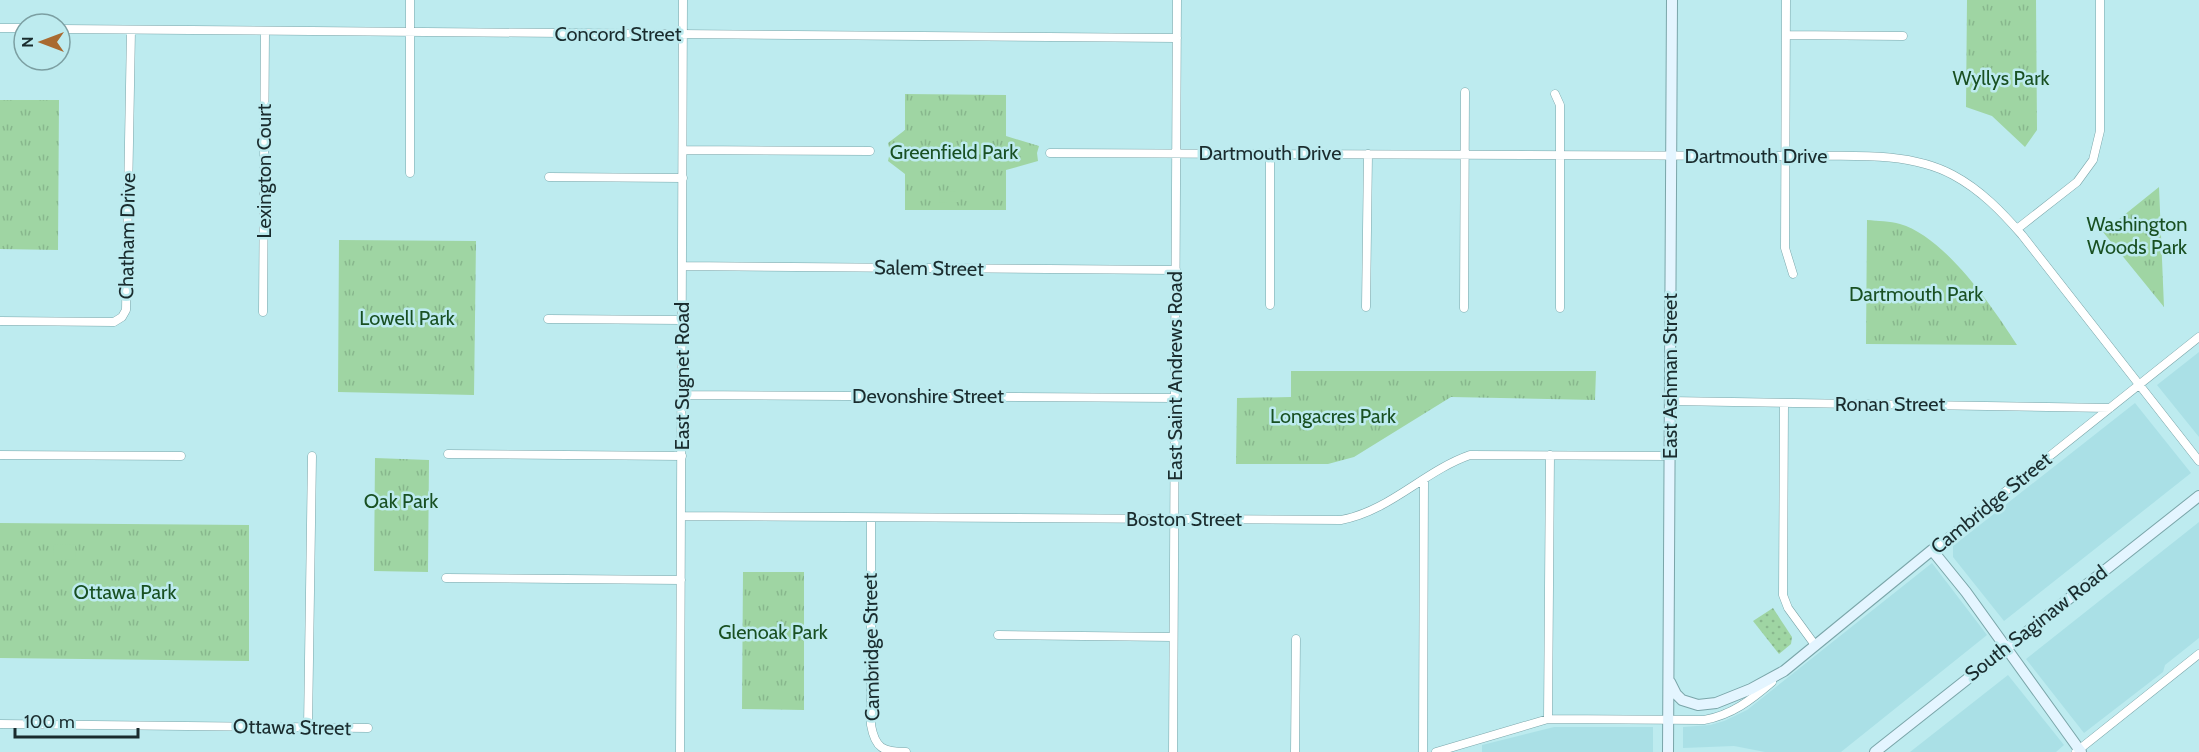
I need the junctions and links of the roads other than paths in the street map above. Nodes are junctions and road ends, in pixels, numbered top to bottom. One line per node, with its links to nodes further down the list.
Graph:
1 (410, 0): 10 (street)
2 (683, 0): 11 (street, East Sugnet Road)
3 (1177, 0): 14 (street, East Saint Andrews Road)
4 (1672, 0): 25 (street, East Ashman Street)
5 (1786, 0): 12 (street)
6 (2100, 0): 30 (street)
7 (72, 29): 8 (street, Concord Street)
8 (131, 30): 9 (street, Concord Street); 41 (street, Chatham Drive)
9 (265, 31): 10 (street, Concord Street); 38 (street, Lexington Court)
10 (410, 32): 11 (street, Concord Street); 27 (street)
11 (683, 34): 14 (street, Concord Street); 17 (street, East Sugnet Road)
12 (1786, 35): 13 (street); 26 (street)
13 (1903, 36)
14 (1177, 38): 19 (street, East Saint Andrews Road)
15 (1465, 92): 23 (street)
16 (1556, 94): 24 (street)
17 (683, 150): 18 (street); 29 (street, East Sugnet Road)
18 (870, 151)
19 (1176, 152): 20 (street, Dartmouth Drive); 21 (street, Dartmouth Drive); 32 (street, East Saint Andrews Road)
20 (1050, 153)
21 (1270, 153): 22 (street, Dartmouth Drive); 34 (street)
22 (1368, 154): 23 (street, Dartmouth Drive); 35 (street)
23 (1464, 154): 24 (street, Dartmouth Drive); 36 (street)
24 (1561, 156): 25 (street, Dartmouth Drive); 37 (street)
25 (1671, 156): 26 (street, Dartmouth Drive); 46 (street, East Ashman Street)
26 (1785, 156): 30 (street, Dartmouth Drive); 33 (street)
27 (410, 173)
28 (549, 177): 29 (street)
29 (683, 178): 31 (street, East Sugnet Road)
30 (2017, 229): 43 (street, Dartmouth Drive)
31 (682, 266): 32 (street, Salem Street); 40 (street, East Sugnet Road)
32 (1176, 270): 45 (street, East Saint Andrews Road)
33 (1793, 274)
34 (1270, 305)
35 (1366, 307)
36 (1464, 308)
37 (1560, 308)
38 (263, 312)
39 (548, 319): 40 (street)
40 (682, 320): 44 (street, East Sugnet Road)
41 (0, 321)
42 (2199, 337): 43 (street, Cambridge Street)
43 (2138, 385): 48 (street, Cambridge Street); 56 (street, Dartmouth Drive)
44 (682, 395): 45 (street, Devonshire Street); 54 (street, East Sugnet Road)
45 (1175, 398): 61 (street, East Saint Andrews Road)
46 (1670, 401): 47 (street, Ronan Street); 55 (street, East Ashman Street)
47 (1784, 403): 48 (street, Ronan Street); 68 (street)
48 (2110, 408): 62 (street, Cambridge Street)
49 (448, 454): 54 (street)
50 (0, 455): 52 (street)
51 (1550, 455): 55 (street, Boston Street); 57 (street, Boston Street); 73 (street)
52 (182, 456)
53 (312, 456): 76 (street)
54 (682, 456): 59 (street, East Sugnet Road)
55 (1670, 456): 72 (street, East Ashman Street)
56 (2199, 461)
57 (1424, 480): 61 (street, Boston Street); 83 (street)
58 (2199, 496): 69 (street, South Saginaw Road)
59 (681, 516): 60 (street, Boston Street); 64 (street, East Sugnet Road)
60 (870, 518): 61 (street, Boston Street); 80 (street, Cambridge Street)
61 (1174, 519): 66 (street, East Saint Andrews Road)
62 (1932, 550): 68 (street, Cambridge Street); 69 (street)
63 (446, 578): 64 (street)
64 (681, 580): 79 (street, East Sugnet Road)
65 (998, 636): 66 (street)
66 (1173, 637): 81 (street, East Saint Andrews Road)
67 (1296, 639): 82 (street)
68 (1815, 645): 71 (street, Cambridge Street)
69 (2005, 647): 78 (street); 86 (street, South Saginaw Road)
70 (2199, 654): 78 (street)
71 (1784, 671): 72 (street, Cambridge Street); 74 (street, Cambridge Street)
72 (1669, 679): 74 (street, East Ashman Street)
73 (1548, 720): 74 (street, Cambridge Street); 84 (street, Cambridge Street)
74 (1668, 720): 85 (street, East Ashman Street)
75 (0, 724): 76 (street, Ottawa Street)
76 (308, 728): 77 (street, Ottawa Street)
77 (368, 728)
78 (2078, 751)
79 (680, 752)
80 (906, 752)
81 (1173, 752)
82 (1295, 752)
83 (1423, 752)
84 (1436, 752)
85 (1668, 752)
86 (1875, 752)

